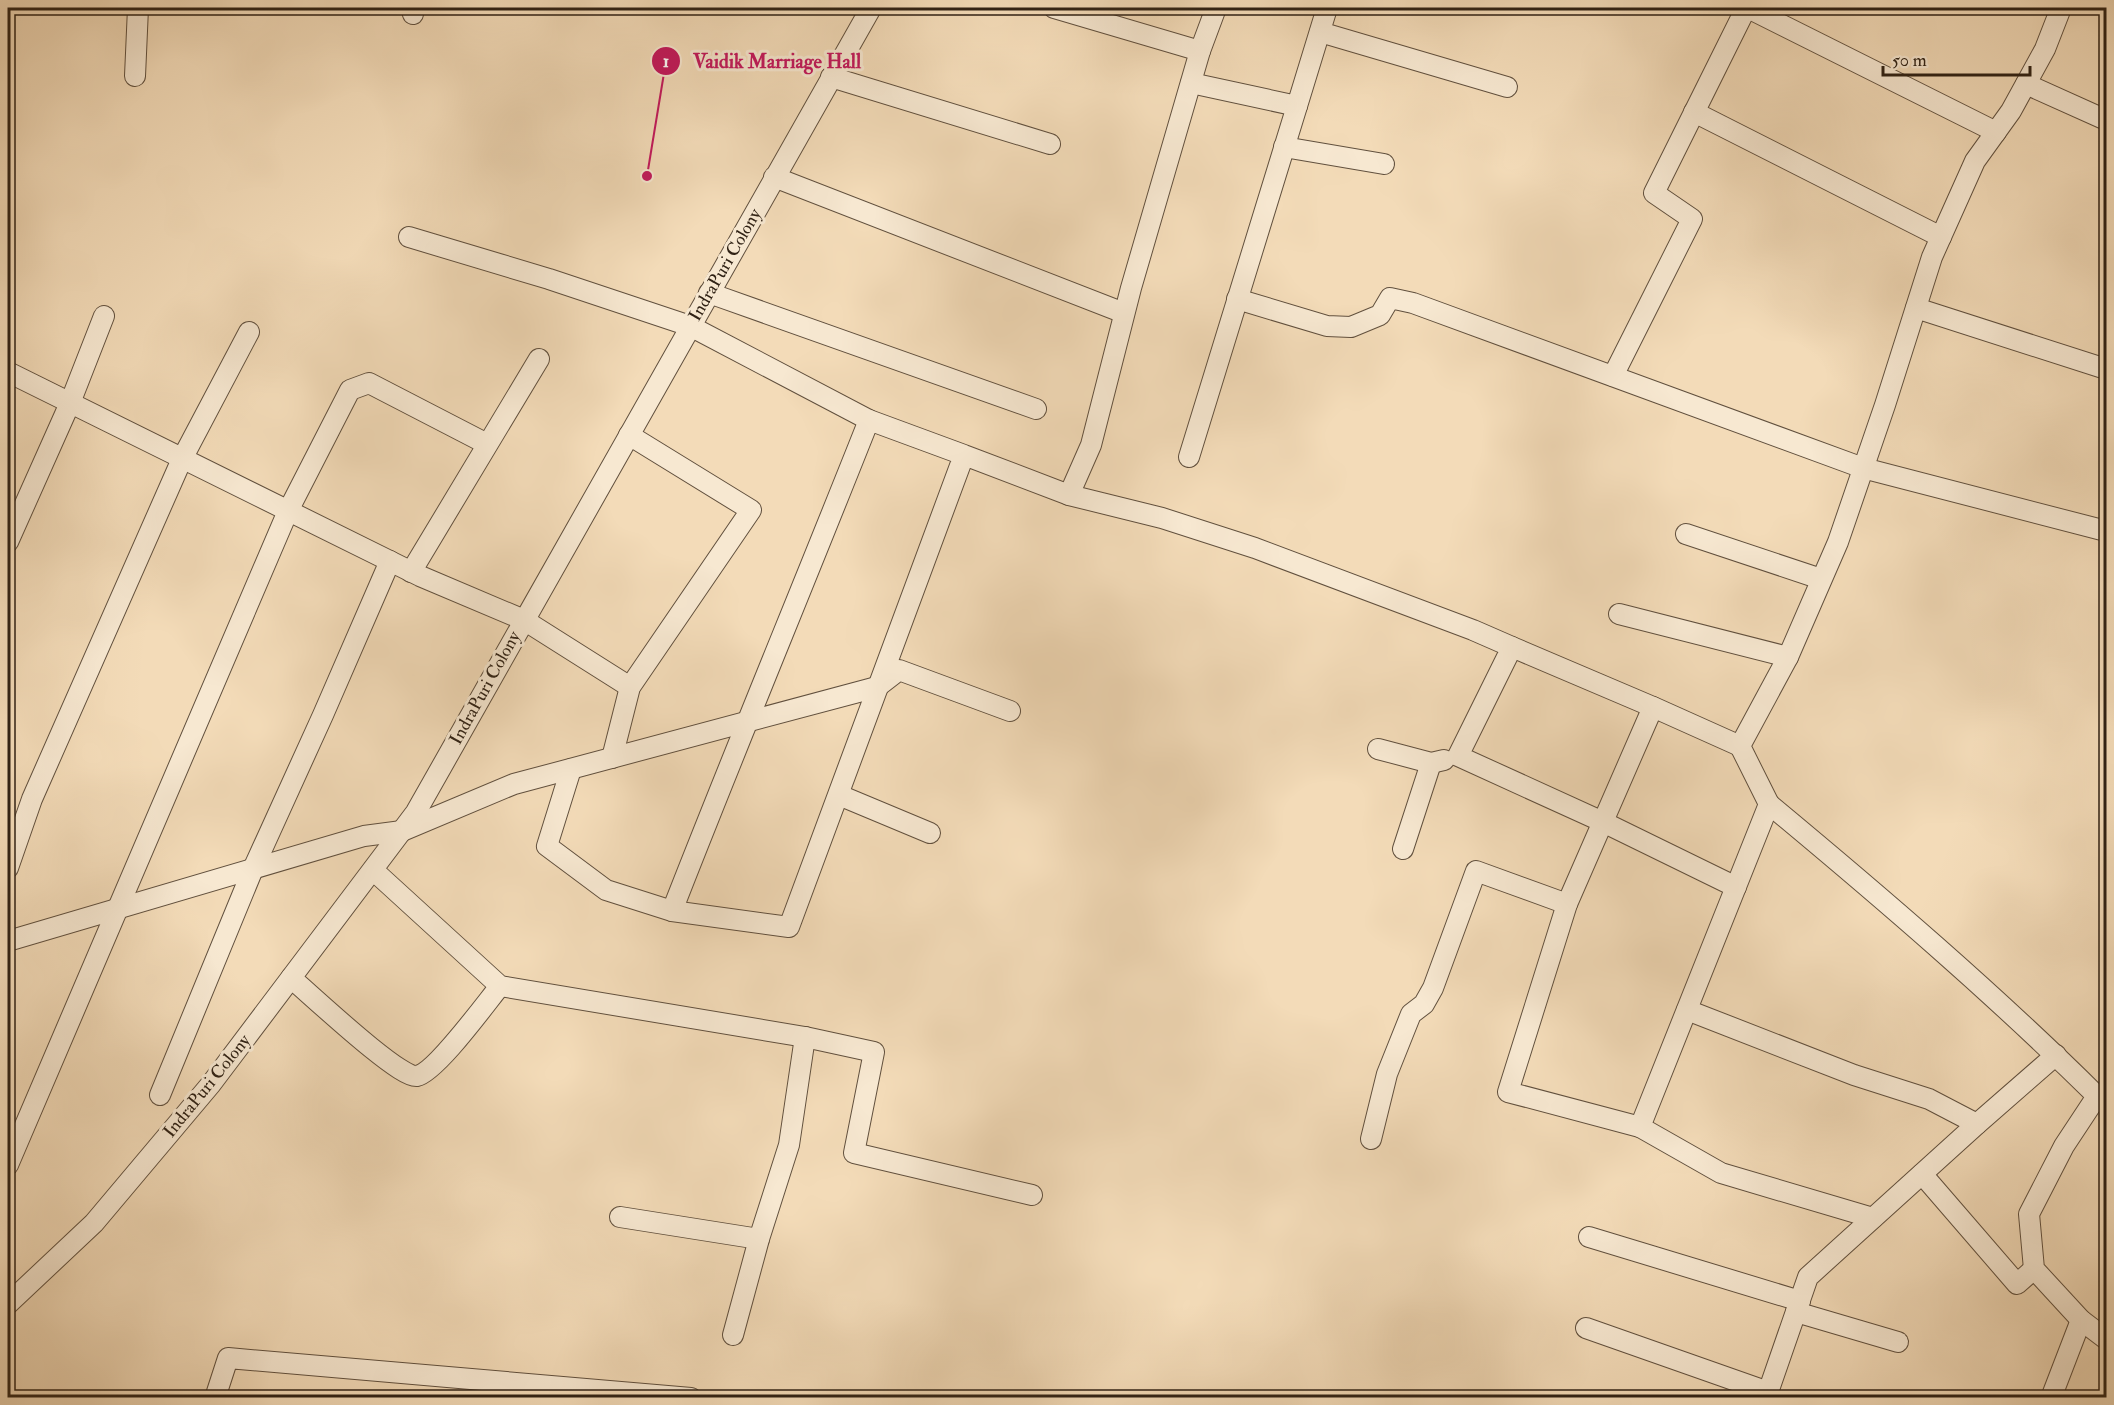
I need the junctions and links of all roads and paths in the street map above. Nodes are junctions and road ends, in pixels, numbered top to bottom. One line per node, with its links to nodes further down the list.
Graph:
1 (138, 8): 10 (street)
2 (871, 8): 11 (street, IndraPuri Colony)
3 (1054, 8): 9 (street)
4 (1216, 8): 9 (street)
5 (1328, 8): 8 (street)
6 (1747, 8): 16 (street); 18 (street)
7 (2061, 8): 13 (street)
8 (1320, 32): 14 (street); 15 (street)
9 (1200, 51): 12 (street)
10 (135, 76)
11 (831, 77): 19 (street); 22 (street, IndraPuri Colony)
12 (1191, 83): 15 (street); 28 (street)
13 (2026, 84): 17 (street); 18 (street)
14 (1507, 87)
15 (1297, 106): 20 (street)
16 (1694, 112): 24 (street); 35 (street)
17 (2106, 120)
18 (1996, 132): 24 (street)
19 (1050, 144)
20 (1284, 147): 21 (street); 26 (street)
21 (1384, 164)
22 (774, 177): 25 (street, IndraPuri Colony); 28 (street)
23 (409, 237): 30 (street)
24 (1941, 237): 27 (street)
25 (709, 293): 30 (street, IndraPuri Colony); 37 (street)
26 (1237, 299): 35 (street); 42 (street)
27 (1916, 308): 33 (street); 44 (street)
28 (1124, 313): 45 (street)
29 (104, 316): 36 (street)
30 (690, 326): 38 (street); 39 (street, IndraPuri Colony)
31 (249, 332): 43 (street)
32 (539, 359): 40 (street)
33 (2106, 369)
34 (8, 372): 36 (street)
35 (1613, 375): 44 (street)
36 (70, 403): 43 (street); 49 (street)
37 (1036, 409)
38 (869, 420): 41 (street); 61 (street)
39 (628, 435): 54 (street, IndraPuri Colony); 57 (street)
40 (488, 444): 46 (street); 51 (street)
41 (964, 455): 45 (street); 58 (street)
42 (1189, 457)
43 (182, 459): 46 (street); 74 (street)
44 (1863, 468): 47 (street); 52 (street)
45 (1069, 495): 55 (street)
46 (288, 511): 50 (street); 79 (street)
47 (2106, 531)
48 (1686, 534): 52 (street)
49 (8, 542)
50 (390, 561): 51 (street); 75 (street)
51 (411, 572): 54 (street)
52 (1821, 579): 56 (street)
53 (1619, 614): 56 (street)
54 (524, 620): 57 (street); 71 (street, IndraPuri Colony)
55 (1512, 647): 59 (street); 64 (street)
56 (1788, 657): 62 (street)
57 (630, 687): 65 (street)
58 (878, 687): 60 (street); 61 (street); 68 (street)
59 (1653, 707): 62 (street); 70 (street)
60 (1010, 711)
61 (747, 720): 65 (street); 80 (street)
62 (1740, 746): 69 (street)
63 (1378, 749): 66 (street)
64 (1458, 756): 66 (street); 70 (street)
65 (612, 758): 67 (street)
66 (1431, 763): 73 (street)
67 (572, 769): 71 (street); 80 (street)
68 (839, 795): 72 (street); 80 (street)
69 (1768, 804): 77 (street); 86 (street)
70 (1603, 822): 77 (street); 78 (street)
71 (402, 831): 75 (street); 76 (street, IndraPuri Colony)
72 (930, 833)
73 (1404, 849)
74 (8, 868)
75 (253, 869): 79 (street); 87 (street)
76 (373, 870): 82 (street, IndraPuri Colony); 83 (street)
77 (1736, 887): 84 (street)
78 (1567, 904): 89 (street); 90 (street)
79 (117, 909): 81 (street); 91 (street)
80 (672, 911)
81 (8, 941)
82 (291, 978): 83 (street); 99 (street, IndraPuri Colony)
83 (500, 986): 85 (street)
84 (1687, 1010): 88 (street); 89 (street)
85 (805, 1037): 93 (street); 97 (street)
86 (2056, 1055): 88 (street); 98 (street)
87 (160, 1095)
88 (1977, 1124): 92 (street)
89 (1640, 1127): 95 (street)
90 (1371, 1139)
91 (8, 1165)
92 (1922, 1174): 95 (street); 98 (street)
93 (1032, 1195)
94 (620, 1217): 97 (street)
95 (1873, 1218): 100 (street)
96 (1589, 1237): 100 (street)
97 (759, 1239): 103 (street)
98 (2034, 1269): 101 (street)
99 (8, 1304)
100 (1798, 1307): 105 (street); 106 (street)
101 (2081, 1320): 104 (street); 109 (street)
102 (1586, 1328): 106 (street)
103 (733, 1335)
104 (2106, 1339)
105 (1898, 1342)
106 (1767, 1395)
107 (215, 1398): 108 (street)
108 (691, 1398)
109 (2051, 1398)

